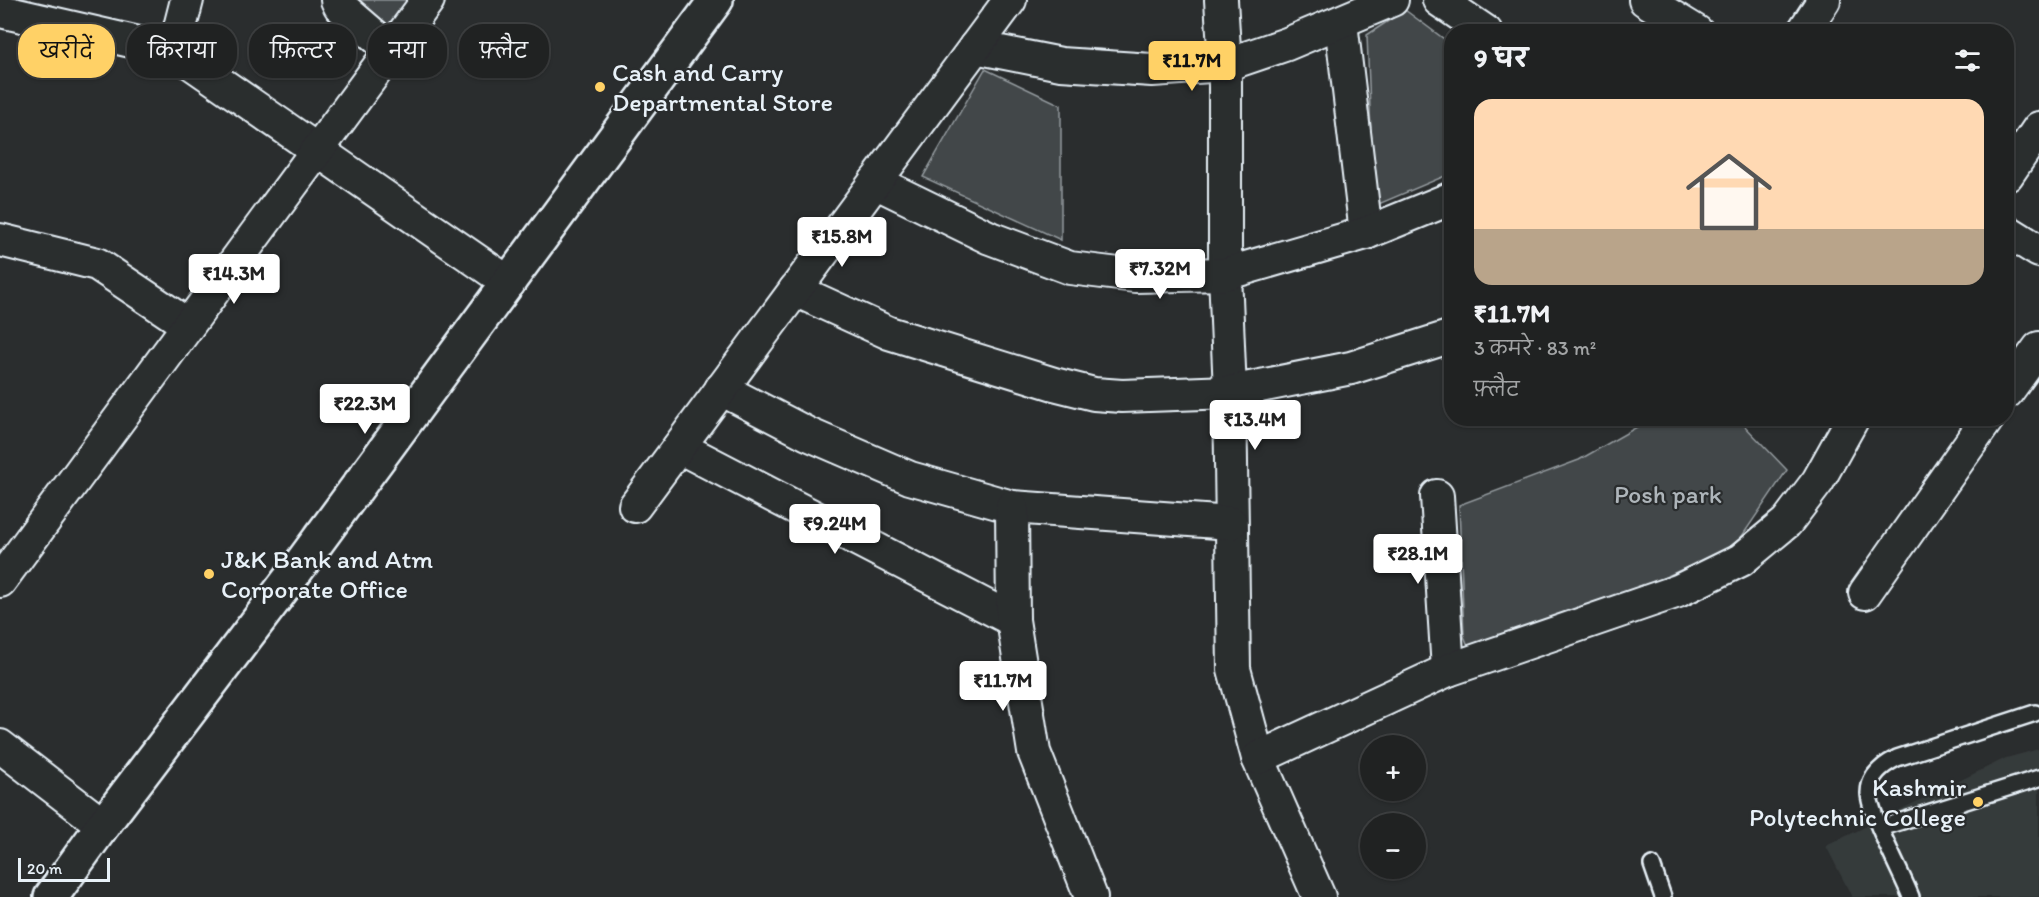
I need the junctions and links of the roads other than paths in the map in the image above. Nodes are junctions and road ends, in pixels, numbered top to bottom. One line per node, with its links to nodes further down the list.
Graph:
1 (187, 0): 12 (street)
2 (337, 0): 18 (street)
3 (428, 0): 13 (street)
4 (716, 0): 34 (main road)
5 (1010, 0): 20 (street)
6 (1221, 0): 21 (street)
7 (1392, 0): 14 (street)
8 (1439, 0): 15 (street)
9 (1645, 0): 16 (street)
10 (1824, 0): 17 (street)
11 (0, 10): 19 (street)
12 (181, 24)
13 (410, 24)
14 (1341, 24): 21 (street); 29 (street)
15 (1474, 24)
16 (1684, 24)
17 (1808, 24)
18 (368, 30)
19 (127, 40)
20 (975, 47): 21 (street); 27 (street)
21 (1225, 65): 33 (street)
22 (213, 78): 25 (street)
23 (370, 78): 25 (street)
24 (2039, 128): 26 (street)
25 (317, 150): 34 (street); 36 (street)
26 (2014, 165)
27 (875, 182): 33 (street); 35 (street)
28 (1444, 201): 29 (street)
29 (1366, 233): 33 (street)
30 (2014, 235): 32 (street)
31 (0, 240): 36 (street)
32 (2039, 250)
33 (1225, 274): 41 (street)
34 (509, 283): 57 (main road)
35 (795, 290): 40 (street); 41 (street)
36 (188, 325): 49 (street)
37 (1444, 339): 41 (street)
38 (2039, 348): 39 (street)
39 (2014, 382)
40 (722, 389): 44 (street); 47 (street)
41 (1230, 392): 48 (street)
42 (1849, 426): 52 (street)
43 (1982, 426): 50 (street)
44 (679, 447): 46 (street); 51 (street)
45 (1437, 496): 52 (street)
46 (635, 506)
47 (1012, 507): 48 (street); 51 (street)
48 (1231, 523): 55 (street)
49 (0, 580)
50 (1865, 593)
51 (1013, 620): 61 (street)
52 (1448, 670): 55 (street)
53 (2035, 713): 58 (lane)
54 (0, 746): 57 (street)
55 (1257, 758): 62 (street)
56 (2039, 777): 58 (lane)
57 (103, 825): 60 (main road)
58 (1880, 828): 64 (lane)
59 (1652, 865): 63 (lane)
60 (51, 897)
61 (1091, 897)
62 (1319, 897)
63 (1663, 897)
64 (1911, 897)

